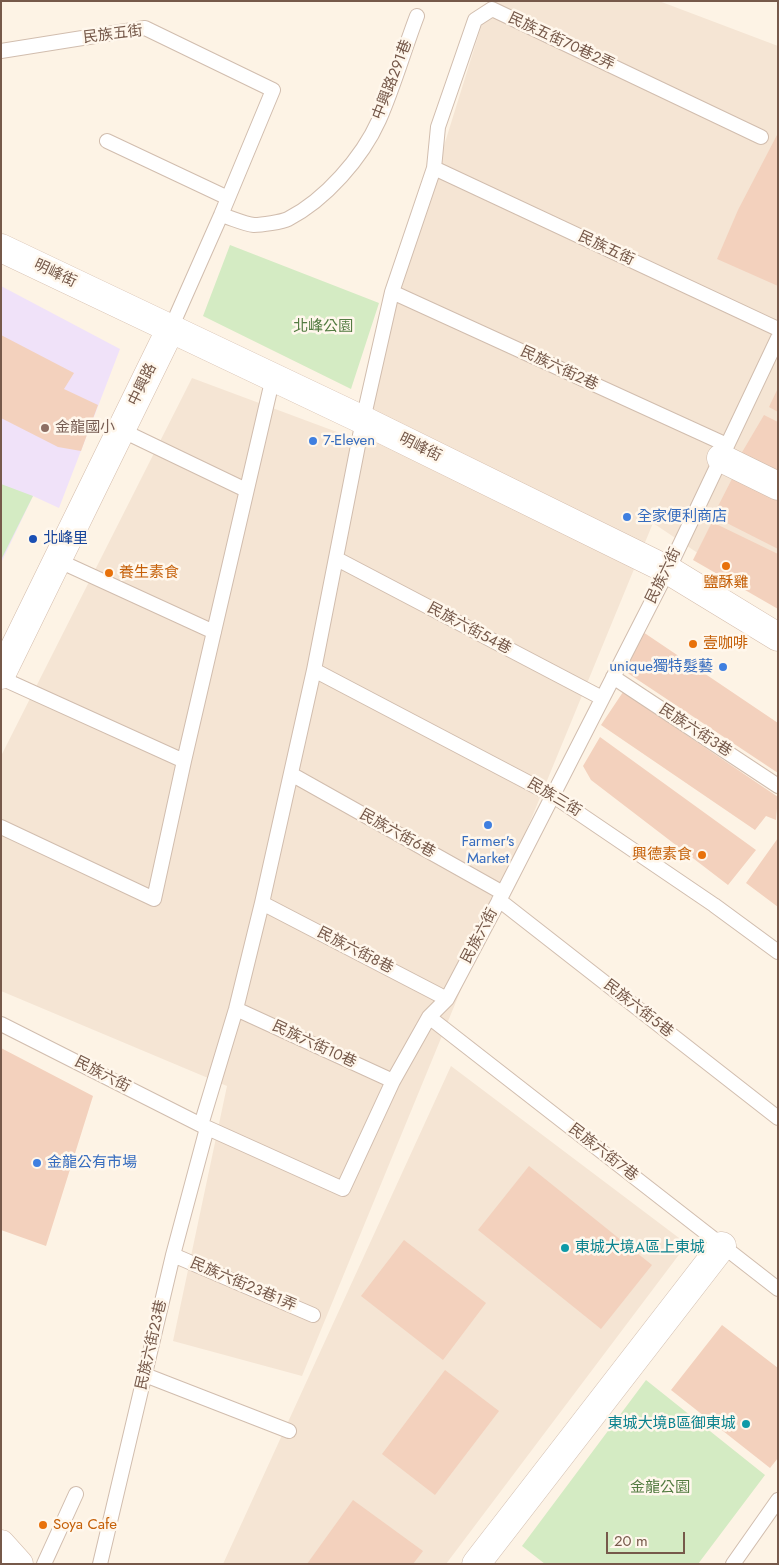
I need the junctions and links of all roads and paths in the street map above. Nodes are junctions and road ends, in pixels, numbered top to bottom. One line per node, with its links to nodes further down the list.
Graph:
1 (417, 16): 8 (lane, 中興路291巷)
2 (1, 51): 3 (lane, 民族五街)
3 (273, 90): 7 (lane, 中興路)
4 (761, 137): 6 (lane, 民族五街70巷2弄)
5 (108, 141): 7 (lane)
6 (434, 168): 10 (lane, 民族六街23巷); 12 (lane, 民族五街)
7 (228, 198): 8 (lane, 中興路)
8 (221, 215): 11 (lane, 中興路)
9 (1, 248): 11 (street, 明峰街)
10 (392, 292): 15 (lane, 民族六街23巷); 17 (lane, 民族六街2巷)
11 (170, 328): 14 (street, 明峰街); 16 (street, 中興路)
12 (778, 329)
13 (778, 338): 17 (lane, 民族六街)
14 (272, 377): 15 (street, 明峰街); 19 (lane)
15 (363, 420): 20 (lane, 民族六街23巷); 22 (street, 明峰街)
16 (121, 430): 19 (lane); 21 (street, 中興路)
17 (724, 452): 18 (street); 22 (lane, 民族六街)
18 (778, 486)
19 (246, 490): 23 (lane)
20 (337, 559): 25 (lane, 民族六街23巷); 28 (lane, 民族六街54巷)
21 (57, 560): 23 (lane); 26 (street, 中興路)
22 (668, 570): 24 (street, 明峰街); 27 (lane, 民族六街)
23 (214, 632): 29 (lane)
24 (778, 637)
25 (314, 670): 30 (lane, 民族六街23巷); 32 (lane, 民族三街)
26 (1, 676): 29 (lane)
27 (613, 677): 28 (lane, 民族六街); 31 (lane, 民族六街3巷)
28 (602, 698): 32 (lane, 民族六街)
29 (184, 761): 33 (lane)
30 (291, 774): 34 (lane, 民族六街6巷); 35 (lane, 民族六街23巷)
31 (778, 786)
32 (552, 795): 34 (lane, 民族六街); 36 (lane, 民族三街)
33 (1, 827)
34 (501, 896): 37 (lane, 民族六街); 42 (lane, 民族六街5巷)
35 (262, 903): 37 (lane, 民族六街8巷); 38 (lane, 民族六街23巷)
36 (778, 952)
37 (447, 998): 39 (lane, 民族六街)
38 (236, 1009): 41 (lane, 民族六街10巷); 43 (lane, 民族六街23巷)
39 (429, 1017): 41 (lane, 民族六街); 44 (lane, 民族六街7巷)
40 (1, 1024): 43 (lane, 民族六街)
41 (393, 1081): 43 (lane, 民族六街)
42 (778, 1118)
43 (204, 1126): 45 (lane, 民族六街23巷)
44 (722, 1246): 46 (lane, 民族六街7巷); 53 (street)
45 (173, 1255): 47 (lane, 民族六街23巷1弄); 48 (lane, 民族六街23巷)
46 (778, 1289)
47 (313, 1315)
48 (145, 1375): 49 (lane); 56 (lane, 民族六街23巷)
49 (289, 1431)
50 (76, 1494): 55 (lane)
51 (778, 1500): 57 (lane)
52 (1, 1544): 54 (street)
53 (486, 1560)
54 (19, 1564)
55 (44, 1564)
56 (100, 1564)
57 (733, 1564)

